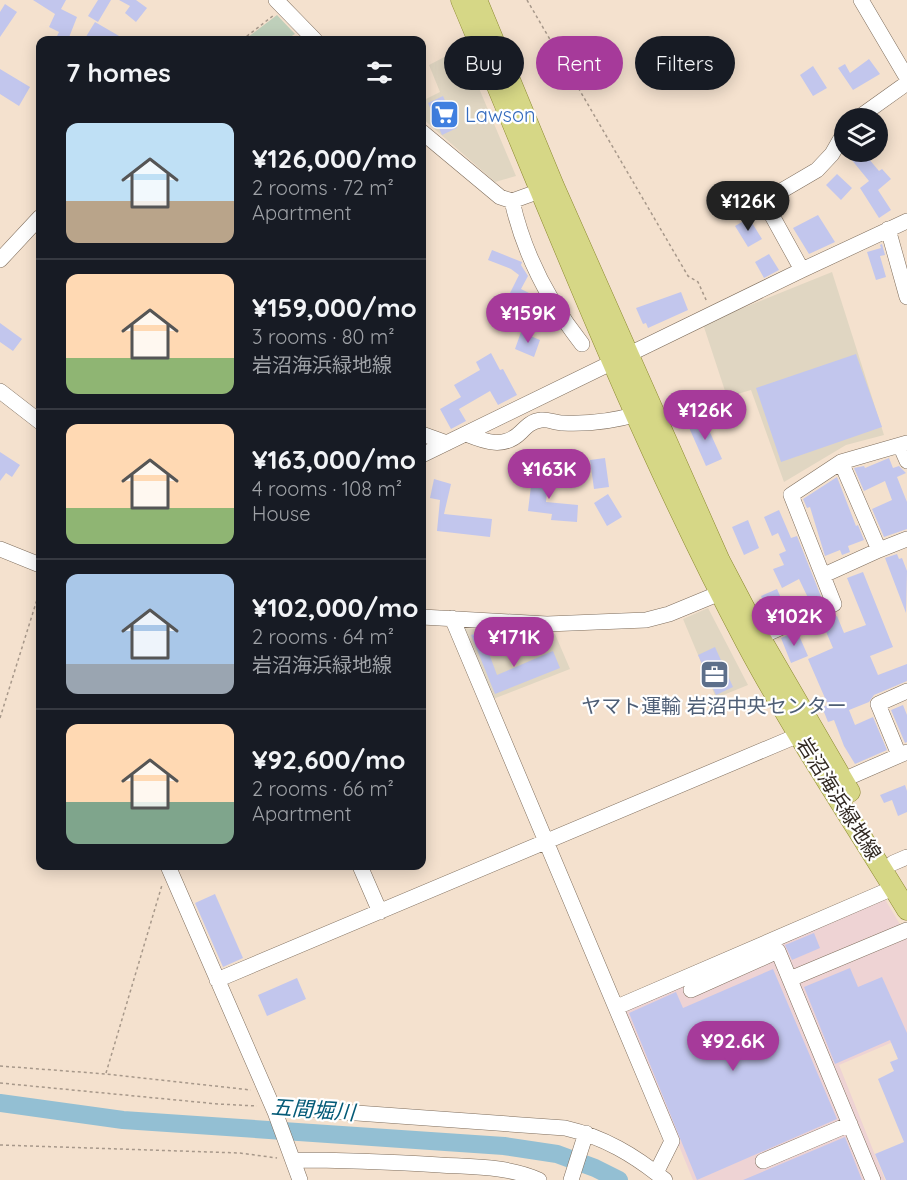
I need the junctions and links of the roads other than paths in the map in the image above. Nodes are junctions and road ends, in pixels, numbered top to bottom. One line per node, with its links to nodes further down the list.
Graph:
1 (461, 0): 11 (main road, 岩沼海浜緑地線)
2 (477, 0): 11 (main road, 岩沼海浜緑地線)
3 (861, 0): 6 (street)
4 (277, 6): 5 (street)
5 (304, 36)
6 (907, 78)
7 (907, 82): 8 (street)
8 (872, 108)
9 (426, 135): 12 (street)
10 (834, 150): 17 (street)
11 (548, 189): 12 (street); 20 (main road, 岩沼海浜緑地線)
12 (512, 201): 19 (street)
13 (36, 221): 16 (street)
14 (907, 221): 15 (street)
15 (888, 229): 17 (street); 18 (street)
16 (2, 254)
17 (802, 270): 20 (street)
18 (907, 297)
19 (582, 344)
20 (621, 358): 22 (main road, 岩沼海浜緑地線); 24 (street); 39 (main road, 岩沼海浜緑地線)
21 (0, 391): 23 (street)
22 (637, 414): 24 (street); 36 (main road, 岩沼海浜緑地線)
23 (36, 419)
24 (466, 434): 26 (street)
25 (426, 435): 26 (street)
26 (447, 443): 28 (street)
27 (904, 444): 29 (street); 30 (street)
28 (426, 454)
29 (907, 461)
30 (841, 462): 33 (street); 35 (street)
31 (907, 540): 33 (street)
32 (0, 549): 34 (street)
33 (879, 550): 35 (street)
34 (36, 563)
35 (824, 575): 39 (street)
36 (720, 593): 38 (street); 39 (main road, 岩沼海浜緑地線)
37 (426, 617): 38 (street)
38 (452, 618): 44 (street)
39 (753, 640): 41 (main road, 岩沼海浜緑地線); 43 (main road, 岩沼海浜緑地線)
40 (907, 691): 42 (street)
41 (799, 735): 44 (street); 48 (main road, 岩沼海浜緑地線)
42 (903, 754): 43 (street)
43 (843, 780): 45 (main road, 岩沼海浜緑地線)
44 (546, 842): 50 (street); 55 (street)
45 (900, 860): 48 (main road, 岩沼海浜緑地線)
46 (170, 870): 53 (street)
47 (362, 870): 50 (street)
48 (900, 886): 49 (main road, 岩沼海浜緑地線); 55 (street)
49 (907, 910)
50 (380, 912): 53 (street)
51 (907, 930): 52 (street)
52 (790, 979): 54 (street); 57 (street)
53 (217, 980): 56 (street)
54 (691, 990)
55 (617, 1007): 61 (street)
56 (271, 1104): 58 (street); 59 (street)
57 (850, 1124): 60 (street); 65 (street)
58 (585, 1135): 61 (street); 64 (street)
59 (292, 1158): 62 (street); 63 (street)
60 (763, 1161)
61 (661, 1177)
62 (298, 1179)
63 (539, 1180)
64 (571, 1180)
65 (873, 1180)

